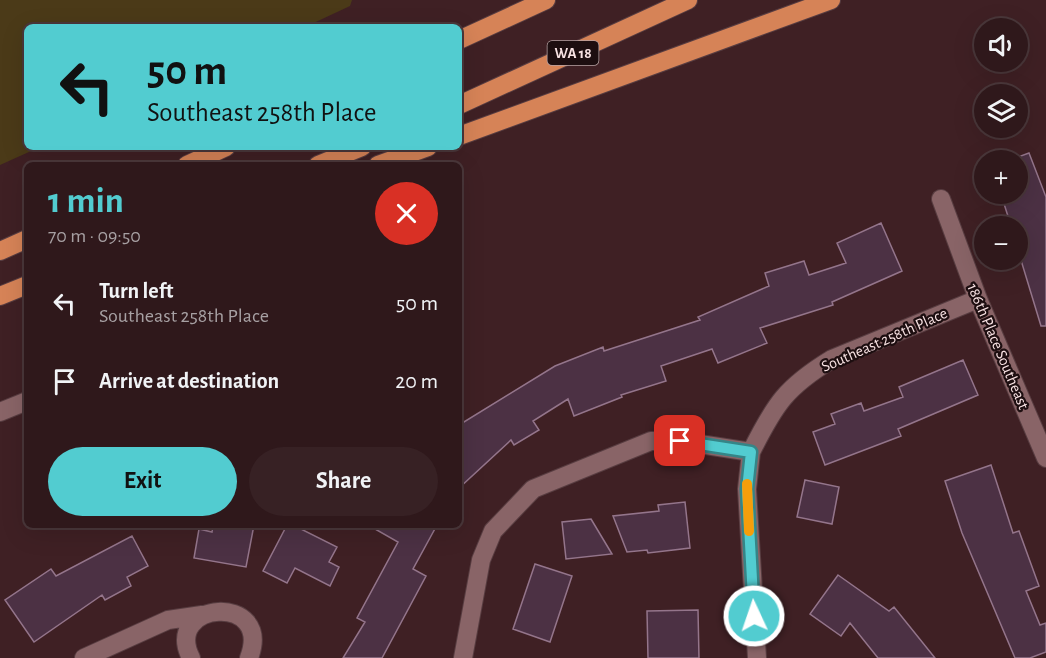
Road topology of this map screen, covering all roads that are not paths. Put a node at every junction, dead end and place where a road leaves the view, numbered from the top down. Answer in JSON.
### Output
{"nodes":[{"id":1,"x":528,"y":0,"type":"edge"},
{"id":2,"x":546,"y":0,"type":"edge"},
{"id":3,"x":688,"y":0,"type":"edge"},
{"id":4,"x":831,"y":0,"type":"edge"},
{"id":5,"x":462,"y":36,"type":"edge"},
{"id":6,"x":462,"y":37,"type":"edge"},
{"id":7,"x":462,"y":104,"type":"edge"},
{"id":8,"x":462,"y":135,"type":"edge"},
{"id":9,"x":220,"y":150,"type":"edge"},
{"id":10,"x":355,"y":150,"type":"edge"},
{"id":11,"x":420,"y":150,"type":"edge"},
{"id":12,"x":194,"y":162,"type":"edge"},
{"id":13,"x":325,"y":162,"type":"edge"},
{"id":14,"x":386,"y":162,"type":"edge"},
{"id":15,"x":941,"y":199,"type":"dead end"},
{"id":16,"x":24,"y":240,"type":"edge"},
{"id":17,"x":0,"y":251,"type":"edge"},
{"id":18,"x":24,"y":286,"type":"edge"},
{"id":19,"x":24,"y":292,"type":"edge"},
{"id":20,"x":0,"y":298,"type":"edge"},
{"id":21,"x":978,"y":299,"type":"junction"},
{"id":22,"x":24,"y":402,"type":"edge"},
{"id":23,"x":0,"y":412,"type":"edge"},
{"id":24,"x":751,"y":452,"type":"junction"},
{"id":25,"x":1046,"y":458,"type":"edge"},
{"id":26,"x":202,"y":615,"type":"junction"},
{"id":27,"x":84,"y":658,"type":"edge"},
{"id":28,"x":191,"y":658,"type":"edge"},
{"id":29,"x":249,"y":658,"type":"edge"},
{"id":30,"x":463,"y":658,"type":"edge"},
{"id":31,"x":756,"y":658,"type":"edge"}],
"edges":[{"from":1,"to":5,"type":"highway"},
{"from":2,"to":6,"type":"highway"},
{"from":3,"to":7,"type":"highway","number":"WA 18"},
{"from":4,"to":8,"type":"highway"},
{"from":9,"to":12,"type":"highway"},
{"from":10,"to":13,"type":"highway"},
{"from":11,"to":14,"type":"highway"},
{"from":15,"to":21,"type":"street","name":"186th Place Southeast"},
{"from":16,"to":17,"type":"highway"},
{"from":18,"to":20,"type":"highway"},
{"from":19,"to":20,"type":"highway"},
{"from":21,"to":24,"type":"street","name":"Southeast 258th Place"},
{"from":21,"to":25,"type":"street","name":"186th Place Southeast"},
{"from":22,"to":23,"type":"street"},
{"from":24,"to":30,"type":"street"},
{"from":24,"to":31,"type":"street"},
{"from":26,"to":27,"type":"street"},
{"from":26,"to":28,"type":"street"},
{"from":26,"to":29,"type":"street"}]}
